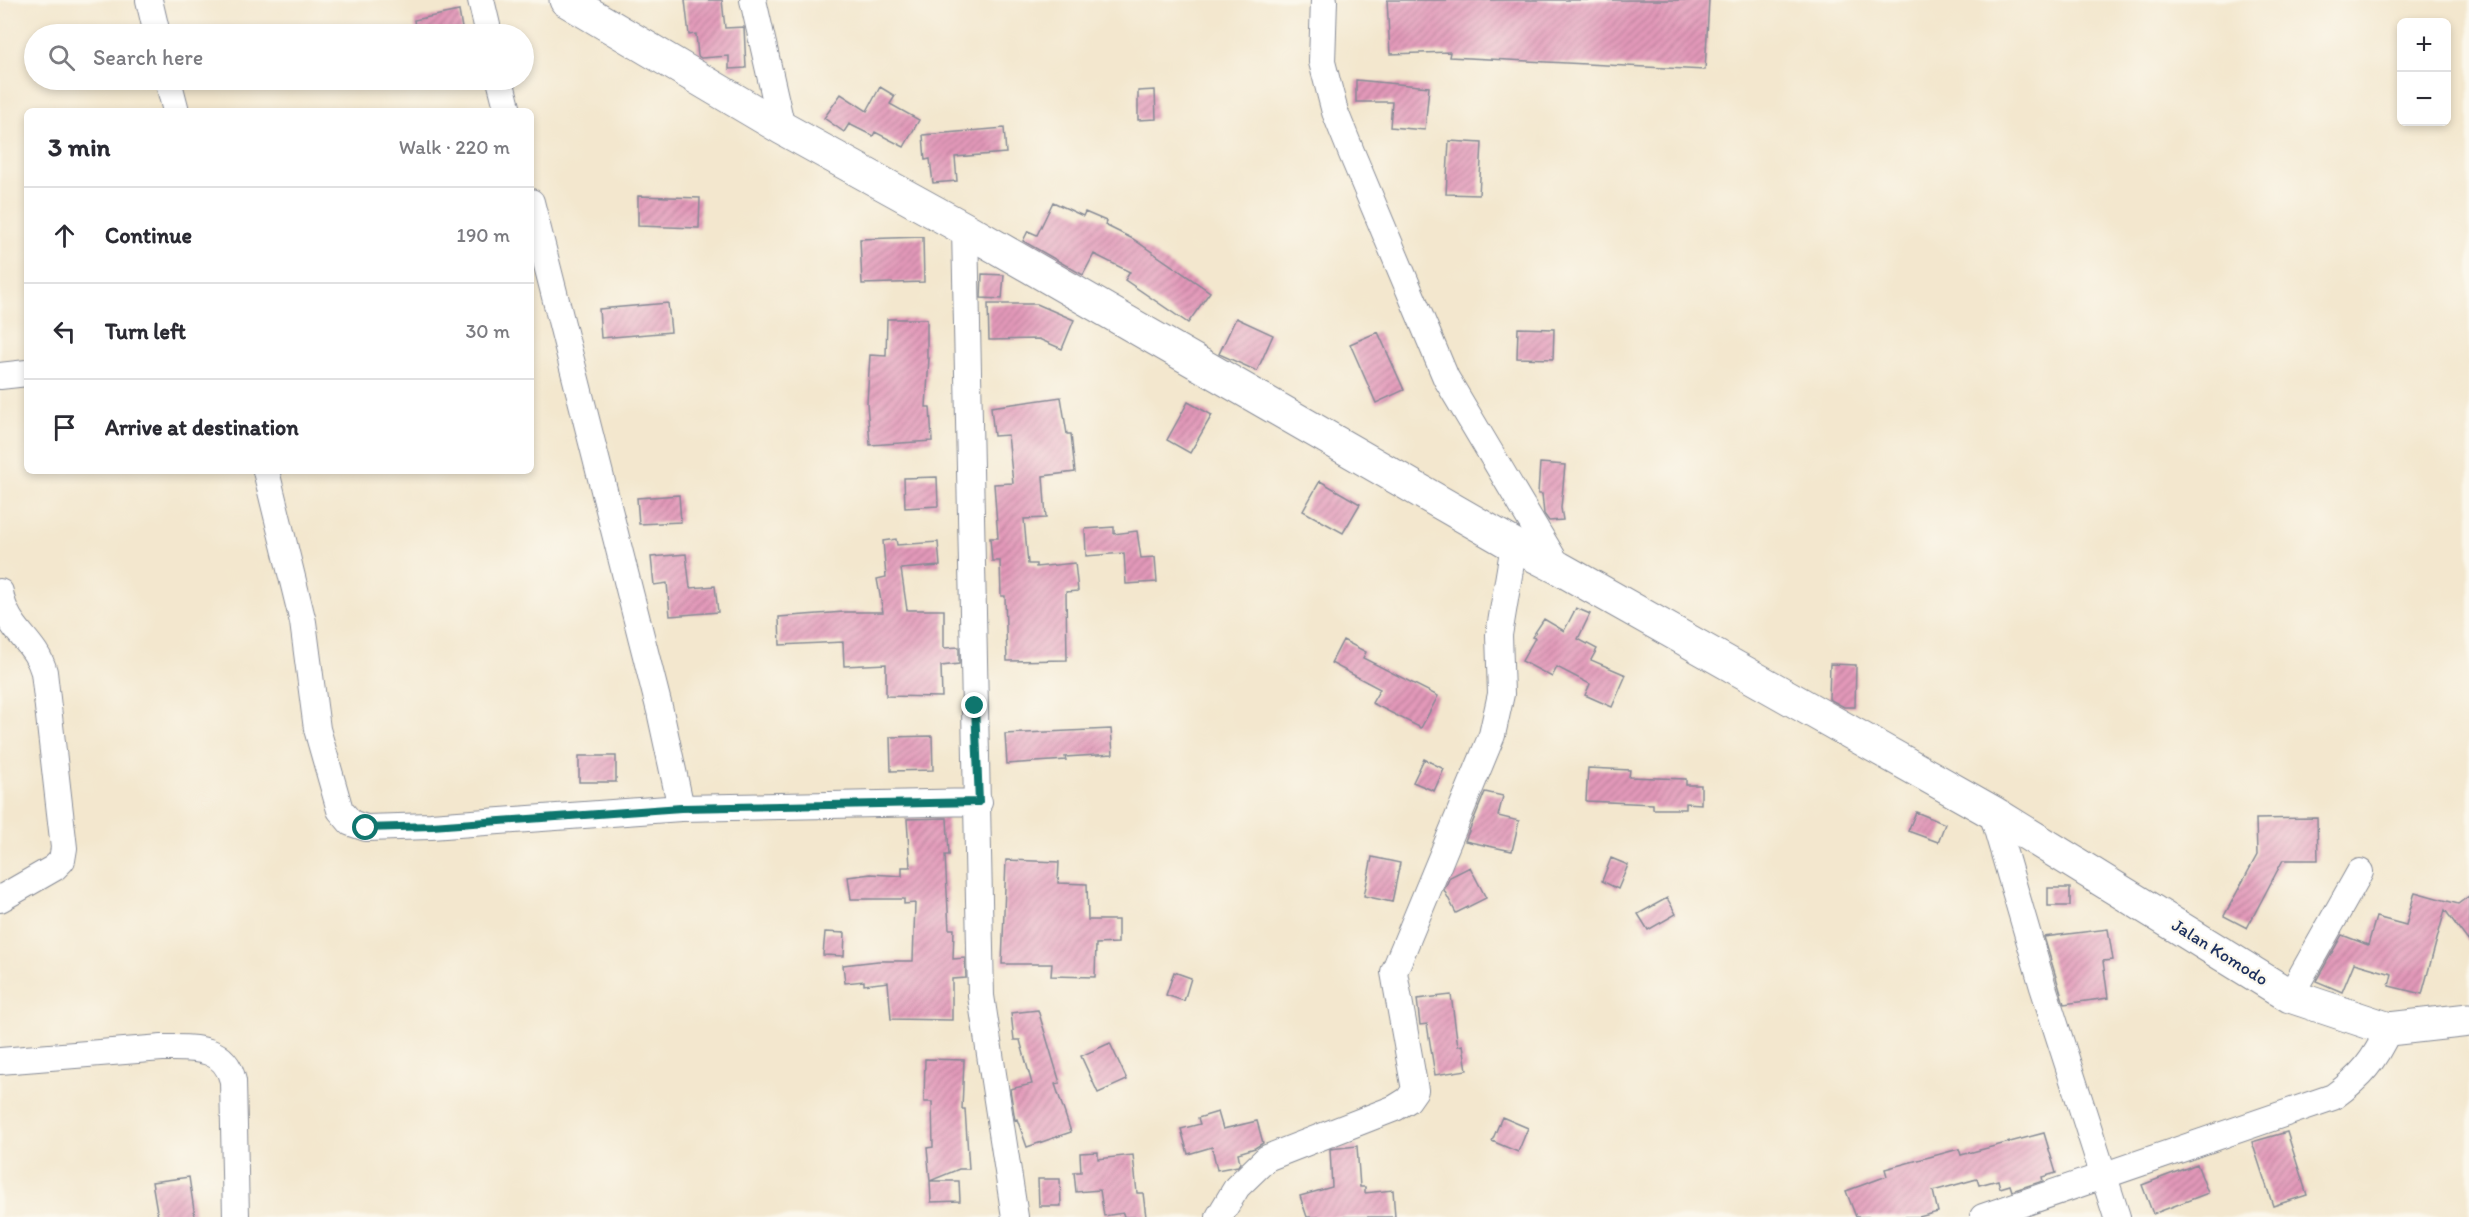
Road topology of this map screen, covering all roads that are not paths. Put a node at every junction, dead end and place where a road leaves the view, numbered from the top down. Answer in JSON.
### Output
{"nodes":[{"id":1,"x":149,"y":0,"type":"edge"},
{"id":2,"x":481,"y":0,"type":"edge"},
{"id":3,"x":566,"y":0,"type":"edge"},
{"id":4,"x":753,"y":0,"type":"edge"},
{"id":5,"x":1324,"y":0,"type":"edge"},
{"id":6,"x":155,"y":24,"type":"edge"},
{"id":7,"x":487,"y":24,"type":"edge"},
{"id":8,"x":171,"y":90,"type":"edge"},
{"id":9,"x":503,"y":90,"type":"edge"},
{"id":10,"x":175,"y":108,"type":"edge"},
{"id":11,"x":507,"y":108,"type":"edge"},
{"id":12,"x":782,"y":128,"type":"junction"},
{"id":13,"x":534,"y":214,"type":"edge"},
{"id":14,"x":965,"y":229,"type":"junction"},
{"id":15,"x":24,"y":373,"type":"edge"},
{"id":16,"x":0,"y":376,"type":"edge"},
{"id":17,"x":267,"y":474,"type":"edge"},
{"id":18,"x":1514,"y":546,"type":"junction"},
{"id":19,"x":1559,"y":568,"type":"junction"},
{"id":20,"x":0,"y":592,"type":"edge"},
{"id":21,"x":979,"y":802,"type":"junction"},
{"id":22,"x":681,"y":808,"type":"junction"},
{"id":23,"x":1992,"y":812,"type":"junction"},
{"id":24,"x":2360,"y":872,"type":"dead end"},
{"id":25,"x":0,"y":899,"type":"edge"},
{"id":26,"x":2290,"y":996,"type":"junction"},
{"id":27,"x":2469,"y":1020,"type":"edge"},
{"id":28,"x":2390,"y":1029,"type":"junction"},
{"id":29,"x":0,"y":1061,"type":"edge"},
{"id":30,"x":2103,"y":1176,"type":"junction"},
{"id":31,"x":236,"y":1217,"type":"edge"},
{"id":32,"x":1015,"y":1217,"type":"edge"},
{"id":33,"x":1219,"y":1217,"type":"edge"},
{"id":34,"x":1983,"y":1217,"type":"edge"},
{"id":35,"x":2117,"y":1217,"type":"edge"}],
"edges":[{"from":1,"to":6,"type":"street"},
{"from":2,"to":7,"type":"street"},
{"from":3,"to":12,"type":"highway","name":"Jalan Komodo"},
{"from":4,"to":12,"type":"street"},
{"from":5,"to":19,"type":"street"},
{"from":8,"to":10,"type":"street"},
{"from":9,"to":11,"type":"street"},
{"from":12,"to":14,"type":"highway","name":"Jalan Komodo"},
{"from":13,"to":22,"type":"street"},
{"from":14,"to":18,"type":"highway","name":"Jalan Komodo"},
{"from":14,"to":21,"type":"street"},
{"from":15,"to":16,"type":"street"},
{"from":17,"to":22,"type":"street"},
{"from":18,"to":19,"type":"highway","name":"Jalan Komodo"},
{"from":18,"to":33,"type":"street"},
{"from":19,"to":23,"type":"highway","name":"Jalan Komodo"},
{"from":20,"to":25,"type":"street"},
{"from":21,"to":22,"type":"street"},
{"from":21,"to":32,"type":"street"},
{"from":23,"to":26,"type":"highway","name":"Jalan Komodo"},
{"from":23,"to":30,"type":"street"},
{"from":24,"to":26,"type":"street"},
{"from":26,"to":28,"type":"highway","name":"Jalan Komodo"},
{"from":27,"to":28,"type":"highway","name":"Jalan Komodo"},
{"from":28,"to":30,"type":"street"},
{"from":29,"to":31,"type":"street"},
{"from":30,"to":34,"type":"street"},
{"from":30,"to":35,"type":"street"}]}
